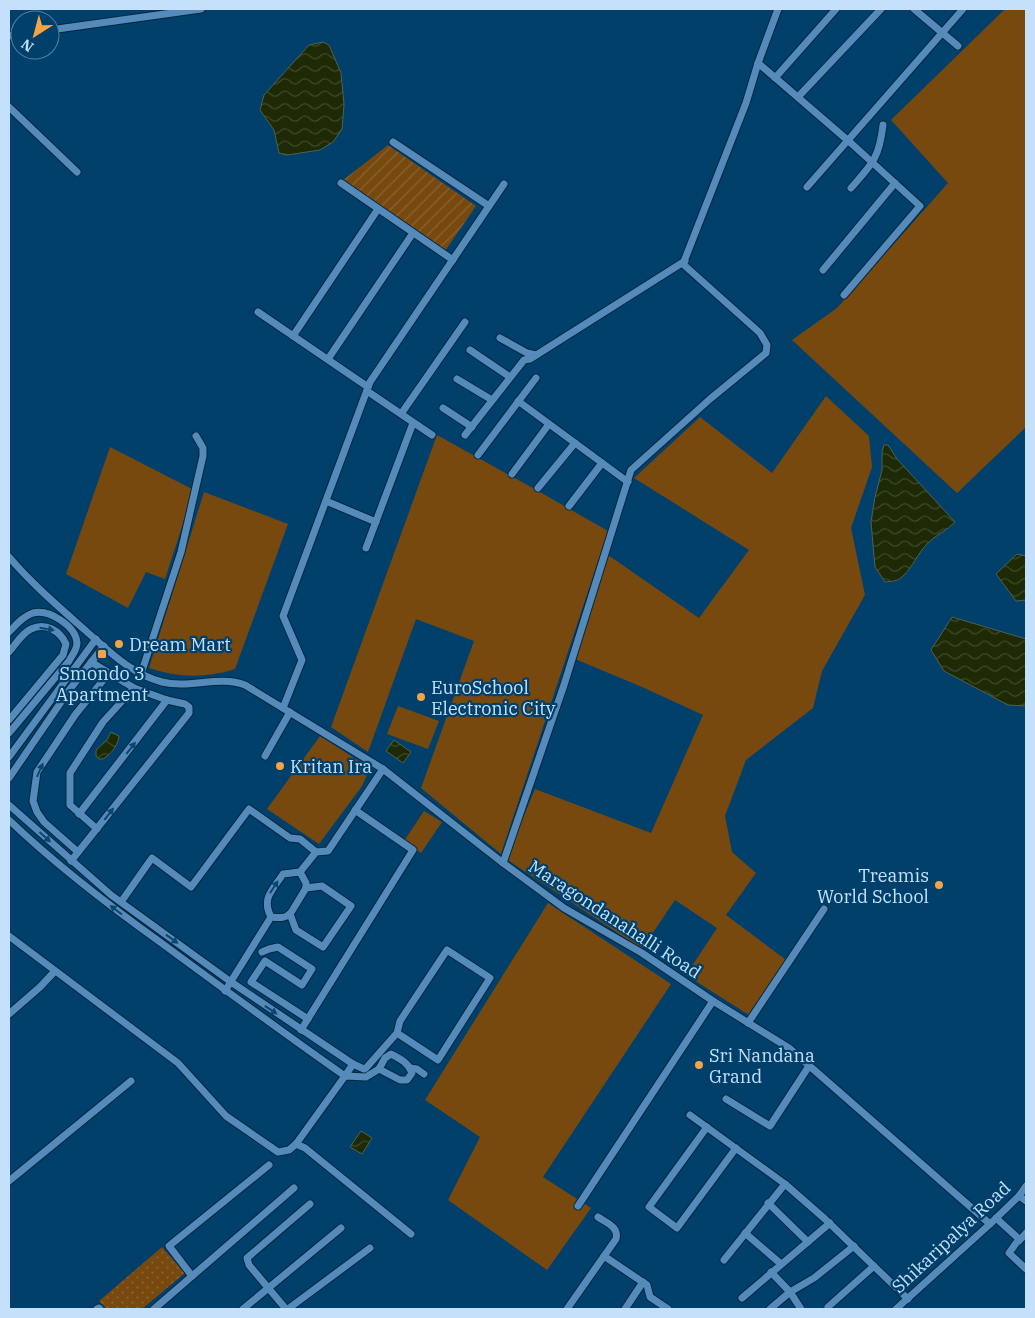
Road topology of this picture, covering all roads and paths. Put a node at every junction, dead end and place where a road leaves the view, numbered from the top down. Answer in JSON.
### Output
{"nodes":[{"id":1,"x":201,"y":9,"type":"edge"},
{"id":2,"x":778,"y":9,"type":"edge"},
{"id":3,"x":836,"y":9,"type":"edge"},
{"id":4,"x":881,"y":9,"type":"edge"},
{"id":5,"x":963,"y":9,"type":"edge"},
{"id":6,"x":918,"y":10,"type":"edge"},
{"id":7,"x":60,"y":29,"type":"edge"},
{"id":8,"x":942,"y":32,"type":"junction"},
{"id":9,"x":958,"y":46,"type":"dead end"},
{"id":10,"x":758,"y":63,"type":"junction"},
{"id":11,"x":775,"y":78,"type":"junction"},
{"id":12,"x":798,"y":97,"type":"junction"},
{"id":13,"x":9,"y":107,"type":"edge"},
{"id":14,"x":883,"y":125,"type":"dead end"},
{"id":15,"x":848,"y":140,"type":"junction"},
{"id":16,"x":393,"y":142,"type":"dead end"},
{"id":17,"x":873,"y":163,"type":"junction"},
{"id":18,"x":77,"y":172,"type":"dead end"},
{"id":19,"x":341,"y":183,"type":"dead end"},
{"id":20,"x":895,"y":183,"type":"junction"},
{"id":21,"x":504,"y":184,"type":"dead end"},
{"id":22,"x":807,"y":187,"type":"dead end"},
{"id":23,"x":851,"y":188,"type":"dead end"},
{"id":24,"x":489,"y":206,"type":"junction"},
{"id":25,"x":378,"y":209,"type":"junction"},
{"id":26,"x":414,"y":233,"type":"junction"},
{"id":27,"x":453,"y":260,"type":"junction"},
{"id":28,"x":684,"y":263,"type":"junction"},
{"id":29,"x":823,"y":270,"type":"dead end"},
{"id":30,"x":844,"y":295,"type":"dead end"},
{"id":31,"x":258,"y":312,"type":"dead end"},
{"id":32,"x":464,"y":322,"type":"dead end"},
{"id":33,"x":293,"y":336,"type":"junction"},
{"id":34,"x":500,"y":338,"type":"dead end"},
{"id":35,"x":470,"y":350,"type":"dead end"},
{"id":36,"x":536,"y":354,"type":"junction"},
{"id":37,"x":328,"y":359,"type":"junction"},
{"id":38,"x":510,"y":377,"type":"junction"},
{"id":39,"x":536,"y":378,"type":"dead end"},
{"id":40,"x":457,"y":379,"type":"dead end"},
{"id":41,"x":368,"y":389,"type":"junction"},
{"id":42,"x":492,"y":400,"type":"junction"},
{"id":43,"x":518,"y":402,"type":"junction"},
{"id":44,"x":443,"y":408,"type":"dead end"},
{"id":45,"x":401,"y":414,"type":"junction"},
{"id":46,"x":413,"y":423,"type":"junction"},
{"id":47,"x":549,"y":424,"type":"junction"},
{"id":48,"x":472,"y":427,"type":"junction"},
{"id":49,"x":432,"y":435,"type":"dead end"},
{"id":50,"x":466,"y":435,"type":"dead end"},
{"id":51,"x":196,"y":436,"type":"dead end"},
{"id":52,"x":575,"y":443,"type":"junction"},
{"id":53,"x":478,"y":455,"type":"dead end"},
{"id":54,"x":602,"y":463,"type":"junction"},
{"id":55,"x":512,"y":474,"type":"dead end"},
{"id":56,"x":628,"y":482,"type":"junction"},
{"id":57,"x":538,"y":488,"type":"dead end"},
{"id":58,"x":326,"y":501,"type":"junction"},
{"id":59,"x":570,"y":506,"type":"dead end"},
{"id":60,"x":376,"y":522,"type":"junction"},
{"id":61,"x":366,"y":548,"type":"dead end"},
{"id":62,"x":9,"y":556,"type":"edge"},
{"id":63,"x":9,"y":632,"type":"edge"},
{"id":64,"x":96,"y":639,"type":"junction"},
{"id":65,"x":104,"y":646,"type":"junction"},
{"id":66,"x":9,"y":652,"type":"edge"},
{"id":67,"x":93,"y":659,"type":"junction"},
{"id":68,"x":109,"y":673,"type":"junction"},
{"id":69,"x":140,"y":674,"type":"junction"},
{"id":70,"x":134,"y":688,"type":"junction"},
{"id":71,"x":167,"y":700,"type":"junction"},
{"id":72,"x":286,"y":710,"type":"junction"},
{"id":73,"x":9,"y":720,"type":"edge"},
{"id":74,"x":9,"y":733,"type":"edge"},
{"id":75,"x":9,"y":742,"type":"edge"},
{"id":76,"x":18,"y":745,"type":"junction"},
{"id":77,"x":265,"y":756,"type":"dead end"},
{"id":78,"x":9,"y":757,"type":"edge"},
{"id":79,"x":383,"y":769,"type":"junction"},
{"id":80,"x":9,"y":778,"type":"edge"},
{"id":81,"x":9,"y":805,"type":"edge"},
{"id":82,"x":356,"y":810,"type":"junction"},
{"id":83,"x":80,"y":814,"type":"junction"},
{"id":84,"x":9,"y":820,"type":"edge"},
{"id":85,"x":97,"y":829,"type":"junction"},
{"id":86,"x":316,"y":852,"type":"junction"},
{"id":87,"x":77,"y":853,"type":"junction"},
{"id":88,"x":71,"y":861,"type":"junction"},
{"id":89,"x":503,"y":863,"type":"junction"},
{"id":90,"x":300,"y":872,"type":"junction"},
{"id":91,"x":306,"y":888,"type":"junction"},
{"id":92,"x":121,"y":902,"type":"junction"},
{"id":93,"x":824,"y":909,"type":"dead end"},
{"id":94,"x":290,"y":914,"type":"junction"},
{"id":95,"x":271,"y":917,"type":"junction"},
{"id":96,"x":9,"y":936,"type":"edge"},
{"id":97,"x":253,"y":946,"type":"junction"},
{"id":98,"x":262,"y":952,"type":"junction"},
{"id":99,"x":265,"y":961,"type":"junction"},
{"id":100,"x":55,"y":971,"type":"junction"},
{"id":101,"x":231,"y":982,"type":"junction"},
{"id":102,"x":225,"y":991,"type":"junction"},
{"id":103,"x":713,"y":1001,"type":"junction"},
{"id":104,"x":9,"y":1014,"type":"edge"},
{"id":105,"x":308,"y":1019,"type":"junction"},
{"id":106,"x":748,"y":1023,"type":"junction"},
{"id":107,"x":301,"y":1030,"type":"junction"},
{"id":108,"x":397,"y":1033,"type":"junction"},
{"id":109,"x":353,"y":1064,"type":"junction"},
{"id":110,"x":809,"y":1066,"type":"junction"},
{"id":111,"x":410,"y":1068,"type":"junction"},
{"id":112,"x":379,"y":1069,"type":"junction"},
{"id":113,"x":424,"y":1074,"type":"dead end"},
{"id":114,"x":345,"y":1076,"type":"junction"},
{"id":115,"x":131,"y":1081,"type":"dead end"},
{"id":116,"x":726,"y":1099,"type":"dead end"},
{"id":117,"x":690,"y":1115,"type":"dead end"},
{"id":118,"x":707,"y":1127,"type":"junction"},
{"id":119,"x":296,"y":1144,"type":"junction"},
{"id":120,"x":736,"y":1148,"type":"junction"},
{"id":121,"x":270,"y":1165,"type":"dead end"},
{"id":122,"x":9,"y":1181,"type":"edge"},
{"id":123,"x":785,"y":1184,"type":"junction"},
{"id":124,"x":1026,"y":1186,"type":"edge"},
{"id":125,"x":294,"y":1188,"type":"dead end"},
{"id":126,"x":1019,"y":1196,"type":"junction"},
{"id":127,"x":1026,"y":1202,"type":"edge"},
{"id":128,"x":768,"y":1203,"type":"junction"},
{"id":129,"x":310,"y":1204,"type":"dead end"},
{"id":130,"x":578,"y":1206,"type":"dead end"},
{"id":131,"x":598,"y":1217,"type":"dead end"},
{"id":132,"x":996,"y":1218,"type":"junction"},
{"id":133,"x":830,"y":1223,"type":"junction"},
{"id":134,"x":990,"y":1224,"type":"junction"},
{"id":135,"x":341,"y":1228,"type":"dead end"},
{"id":136,"x":745,"y":1233,"type":"junction"},
{"id":137,"x":1026,"y":1233,"type":"edge"},
{"id":138,"x":411,"y":1234,"type":"dead end"},
{"id":139,"x":1019,"y":1241,"type":"junction"},
{"id":140,"x":808,"y":1242,"type":"junction"},
{"id":141,"x":854,"y":1246,"type":"junction"},
{"id":142,"x":370,"y":1248,"type":"dead end"},
{"id":143,"x":604,"y":1256,"type":"junction"},
{"id":144,"x":724,"y":1260,"type":"dead end"},
{"id":145,"x":780,"y":1264,"type":"junction"},
{"id":146,"x":874,"y":1266,"type":"junction"},
{"id":147,"x":1026,"y":1269,"type":"edge"},
{"id":148,"x":771,"y":1272,"type":"junction"},
{"id":149,"x":192,"y":1276,"type":"junction"},
{"id":150,"x":642,"y":1282,"type":"junction"},
{"id":151,"x":268,"y":1288,"type":"junction"},
{"id":152,"x":790,"y":1292,"type":"junction"},
{"id":153,"x":742,"y":1298,"type":"dead end"},
{"id":154,"x":908,"y":1299,"type":"junction"},
{"id":155,"x":828,"y":1307,"type":"dead end"},
{"id":156,"x":154,"y":1309,"type":"edge"},
{"id":157,"x":243,"y":1309,"type":"edge"},
{"id":158,"x":287,"y":1309,"type":"edge"},
{"id":159,"x":568,"y":1309,"type":"edge"},
{"id":160,"x":624,"y":1309,"type":"edge"},
{"id":161,"x":668,"y":1309,"type":"edge"},
{"id":162,"x":770,"y":1309,"type":"edge"},
{"id":163,"x":802,"y":1309,"type":"edge"},
{"id":164,"x":896,"y":1309,"type":"edge"}],
"edges":[{"from":1,"to":7,"type":"street"},
{"from":2,"to":10,"type":"street"},
{"from":3,"to":11,"type":"street"},
{"from":4,"to":12,"type":"street"},
{"from":5,"to":8,"type":"street"},
{"from":6,"to":8,"type":"street"},
{"from":8,"to":9,"type":"street"},
{"from":8,"to":15,"type":"street"},
{"from":10,"to":11,"type":"street"},
{"from":10,"to":28,"type":"street"},
{"from":11,"to":12,"type":"street"},
{"from":12,"to":15,"type":"street"},
{"from":13,"to":18,"type":"street"},
{"from":14,"to":17,"type":"street"},
{"from":15,"to":17,"type":"street"},
{"from":15,"to":22,"type":"street"},
{"from":16,"to":24,"type":"street"},
{"from":17,"to":20,"type":"street"},
{"from":17,"to":23,"type":"street"},
{"from":19,"to":25,"type":"street"},
{"from":20,"to":29,"type":"street"},
{"from":20,"to":30,"type":"street"},
{"from":21,"to":24,"type":"street"},
{"from":24,"to":27,"type":"street"},
{"from":25,"to":26,"type":"street"},
{"from":25,"to":33,"type":"street"},
{"from":26,"to":27,"type":"street"},
{"from":26,"to":37,"type":"street"},
{"from":27,"to":41,"type":"street"},
{"from":28,"to":36,"type":"street"},
{"from":28,"to":56,"type":"street"},
{"from":31,"to":33,"type":"street"},
{"from":32,"to":45,"type":"street"},
{"from":33,"to":37,"type":"street"},
{"from":34,"to":36,"type":"street"},
{"from":35,"to":38,"type":"street"},
{"from":36,"to":38,"type":"street"},
{"from":37,"to":41,"type":"street"},
{"from":38,"to":42,"type":"street"},
{"from":39,"to":43,"type":"street"},
{"from":40,"to":42,"type":"street"},
{"from":41,"to":45,"type":"street"},
{"from":41,"to":58,"type":"street"},
{"from":42,"to":48,"type":"street"},
{"from":43,"to":47,"type":"street"},
{"from":43,"to":53,"type":"street"},
{"from":44,"to":48,"type":"street"},
{"from":45,"to":46,"type":"street"},
{"from":46,"to":49,"type":"street"},
{"from":46,"to":60,"type":"street"},
{"from":47,"to":52,"type":"street"},
{"from":47,"to":55,"type":"street"},
{"from":48,"to":50,"type":"street"},
{"from":51,"to":69,"type":"street"},
{"from":52,"to":54,"type":"street"},
{"from":52,"to":57,"type":"street"},
{"from":54,"to":56,"type":"street"},
{"from":54,"to":59,"type":"street"},
{"from":56,"to":89,"type":"street"},
{"from":58,"to":60,"type":"street"},
{"from":58,"to":72,"type":"street"},
{"from":60,"to":61,"type":"street"},
{"from":62,"to":64,"type":"street","name":"Maragondanahalli Road"},
{"from":63,"to":74,"type":"street"},
{"from":64,"to":65,"type":"street","name":"Maragondanahalli Road"},
{"from":64,"to":76,"type":"street"},
{"from":65,"to":67,"type":"street"},
{"from":65,"to":69,"type":"street","name":"Maragondanahalli Road"},
{"from":66,"to":73,"type":"street","one_way":true},
{"from":67,"to":68,"type":"street"},
{"from":67,"to":80,"type":"street"},
{"from":68,"to":70,"type":"street"},
{"from":87,"to":68,"type":"street","one_way":true},
{"from":69,"to":72,"type":"street","name":"Maragondanahalli Road"},
{"from":70,"to":71,"type":"street"},
{"from":70,"to":83,"type":"street"},
{"from":83,"to":71,"type":"street","one_way":true},
{"from":85,"to":71,"type":"street","one_way":true},
{"from":72,"to":77,"type":"street"},
{"from":72,"to":79,"type":"street","name":"Maragondanahalli Road"},
{"from":74,"to":76,"type":"street"},
{"from":75,"to":76,"type":"street"},
{"from":76,"to":78,"type":"street"},
{"from":79,"to":82,"type":"street"},
{"from":79,"to":89,"type":"street","name":"Maragondanahalli Road"},
{"from":81,"to":88,"type":"street","one_way":true},
{"from":82,"to":86,"type":"street"},
{"from":82,"to":105,"type":"street"},
{"from":83,"to":85,"type":"street"},
{"from":102,"to":84,"type":"street","one_way":true},
{"from":85,"to":87,"type":"street"},
{"from":86,"to":90,"type":"street"},
{"from":86,"to":92,"type":"street"},
{"from":87,"to":88,"type":"street"},
{"from":88,"to":92,"type":"street"},
{"from":89,"to":103,"type":"street","name":"Maragondanahalli Road"},
{"from":90,"to":91,"type":"street"},
{"from":95,"to":90,"type":"street","one_way":true},
{"from":91,"to":94,"type":"street"},
{"from":91,"to":94,"type":"street"},
{"from":92,"to":101,"type":"street","one_way":true},
{"from":93,"to":106,"type":"street"},
{"from":94,"to":95,"type":"street"},
{"from":95,"to":97,"type":"street"},
{"from":96,"to":100,"type":"street"},
{"from":97,"to":98,"type":"street"},
{"from":97,"to":101,"type":"street"},
{"from":98,"to":99,"type":"street"},
{"from":98,"to":99,"type":"street"},
{"from":99,"to":105,"type":"street"},
{"from":100,"to":104,"type":"street"},
{"from":100,"to":119,"type":"street"},
{"from":101,"to":102,"type":"street"},
{"from":101,"to":107,"type":"street","one_way":true},
{"from":102,"to":114,"type":"street"},
{"from":103,"to":106,"type":"street","name":"Maragondanahalli Road"},
{"from":103,"to":130,"type":"street"},
{"from":105,"to":107,"type":"street"},
{"from":106,"to":110,"type":"street","name":"Maragondanahalli Road"},
{"from":107,"to":109,"type":"street"},
{"from":108,"to":108,"type":"street"},
{"from":108,"to":109,"type":"street"},
{"from":109,"to":114,"type":"street"},
{"from":110,"to":116,"type":"street"},
{"from":110,"to":134,"type":"street","name":"Maragondanahalli Road"},
{"from":111,"to":112,"type":"street"},
{"from":111,"to":112,"type":"street"},
{"from":111,"to":113,"type":"street"},
{"from":112,"to":114,"type":"street"},
{"from":114,"to":119,"type":"street"},
{"from":115,"to":122,"type":"street"},
{"from":117,"to":118,"type":"street"},
{"from":118,"to":120,"type":"street"},
{"from":118,"to":120,"type":"street"},
{"from":119,"to":138,"type":"street"},
{"from":120,"to":123,"type":"street"},
{"from":121,"to":149,"type":"street"},
{"from":123,"to":128,"type":"street"},
{"from":123,"to":133,"type":"street"},
{"from":124,"to":126,"type":"street","name":"Shikaripalya Road"},
{"from":125,"to":149,"type":"street"},
{"from":126,"to":127,"type":"street"},
{"from":126,"to":132,"type":"street","name":"Shikaripalya Road"},
{"from":128,"to":136,"type":"street"},
{"from":128,"to":140,"type":"street"},
{"from":129,"to":151,"type":"street"},
{"from":131,"to":143,"type":"street"},
{"from":132,"to":134,"type":"street","name":"Shikaripalya Road"},
{"from":132,"to":139,"type":"street"},
{"from":133,"to":140,"type":"street"},
{"from":133,"to":141,"type":"street"},
{"from":134,"to":154,"type":"street","name":"Shikaripalya Road"},
{"from":135,"to":151,"type":"street"},
{"from":136,"to":144,"type":"street"},
{"from":136,"to":145,"type":"street"},
{"from":137,"to":139,"type":"street"},
{"from":139,"to":147,"type":"street"},
{"from":140,"to":145,"type":"street"},
{"from":141,"to":146,"type":"street"},
{"from":141,"to":152,"type":"street"},
{"from":142,"to":158,"type":"street"},
{"from":143,"to":150,"type":"street"},
{"from":143,"to":159,"type":"street"},
{"from":145,"to":148,"type":"street"},
{"from":146,"to":154,"type":"street"},
{"from":146,"to":155,"type":"street"},
{"from":148,"to":152,"type":"street"},
{"from":148,"to":153,"type":"street"},
{"from":149,"to":156,"type":"street"},
{"from":150,"to":160,"type":"street"},
{"from":150,"to":161,"type":"street"},
{"from":151,"to":157,"type":"street"},
{"from":151,"to":158,"type":"street"},
{"from":152,"to":162,"type":"street"},
{"from":152,"to":163,"type":"street"},
{"from":154,"to":164,"type":"street","name":"Shikaripalya Road"}]}
